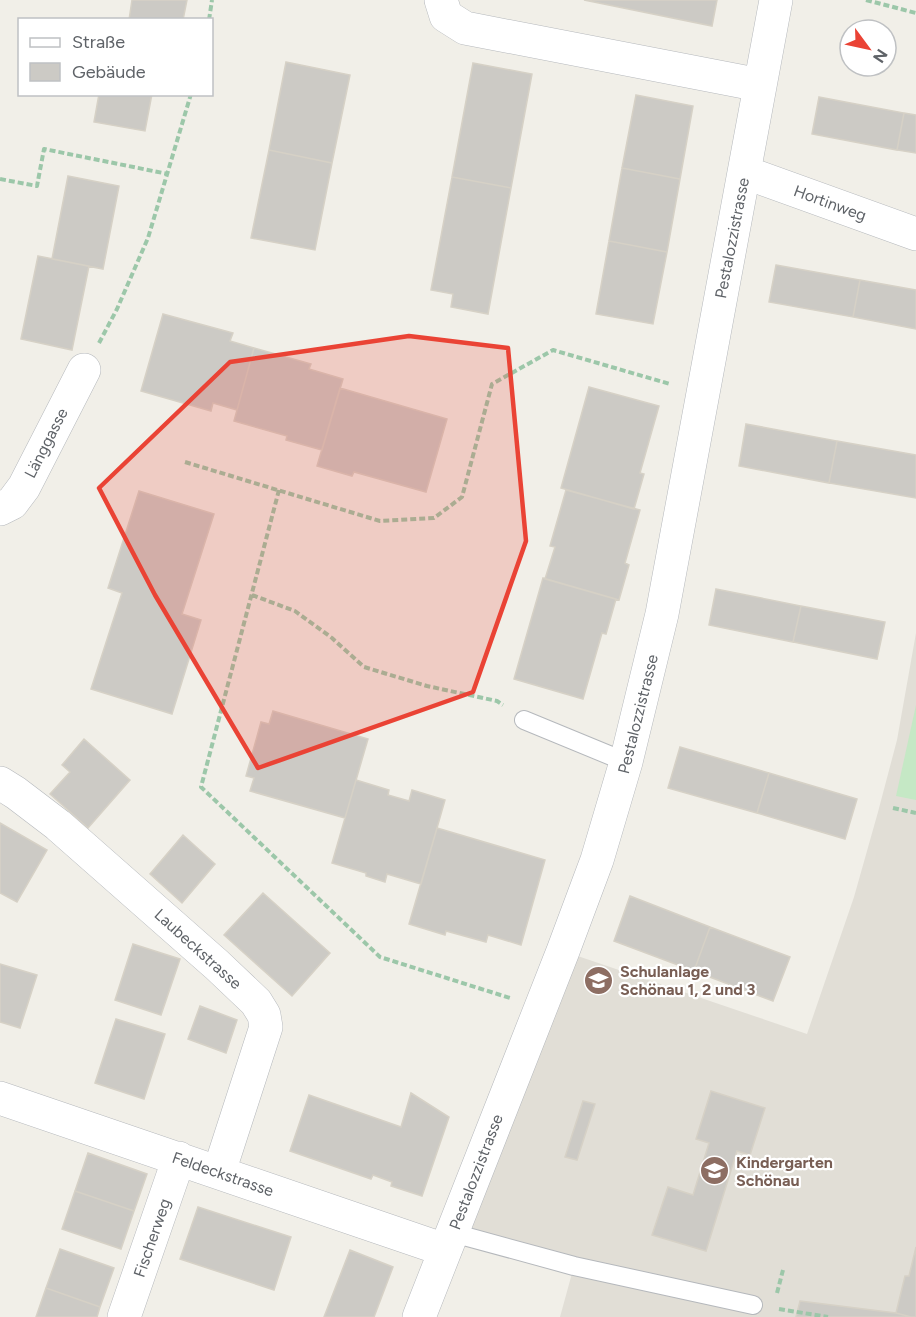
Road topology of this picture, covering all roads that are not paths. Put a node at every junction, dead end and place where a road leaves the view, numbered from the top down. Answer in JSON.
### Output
{"nodes":[{"id":1,"x":441,"y":0,"type":"edge"},
{"id":2,"x":776,"y":0,"type":"edge"},
{"id":3,"x":760,"y":85,"type":"junction"},
{"id":4,"x":744,"y":172,"type":"junction"},
{"id":5,"x":916,"y":234,"type":"edge"},
{"id":6,"x":84,"y":369,"type":"road end"},
{"id":7,"x":0,"y":509,"type":"edge"},
{"id":8,"x":524,"y":720,"type":"road end"},
{"id":9,"x":626,"y":762,"type":"junction"},
{"id":10,"x":0,"y":783,"type":"edge"},
{"id":11,"x":0,"y":1098,"type":"edge"},
{"id":12,"x":179,"y":1158,"type":"junction"},
{"id":13,"x":219,"y":1172,"type":"junction"},
{"id":14,"x":449,"y":1241,"type":"junction"},
{"id":15,"x":753,"y":1305,"type":"road end"},
{"id":16,"x":124,"y":1317,"type":"edge"},
{"id":17,"x":419,"y":1317,"type":"edge"}],
"edges":[{"from":1,"to":3,"type":"street"},
{"from":2,"to":3,"type":"street","name":"Pestalozzistrasse"},
{"from":3,"to":4,"type":"street","name":"Pestalozzistrasse"},
{"from":4,"to":5,"type":"street","name":"Hortinweg"},
{"from":4,"to":9,"type":"street","name":"Pestalozzistrasse"},
{"from":6,"to":7,"type":"street","name":"Länggasse"},
{"from":8,"to":9,"type":"lane"},
{"from":9,"to":14,"type":"street","name":"Pestalozzistrasse"},
{"from":10,"to":13,"type":"street","name":"Laubeckstrasse"},
{"from":11,"to":12,"type":"street","name":"Feldeckstrasse"},
{"from":12,"to":13,"type":"street","name":"Feldeckstrasse"},
{"from":12,"to":16,"type":"street","name":"Fischerweg"},
{"from":13,"to":14,"type":"street","name":"Feldeckstrasse"},
{"from":14,"to":15,"type":"lane"},
{"from":14,"to":17,"type":"street","name":"Pestalozzistrasse"}]}
